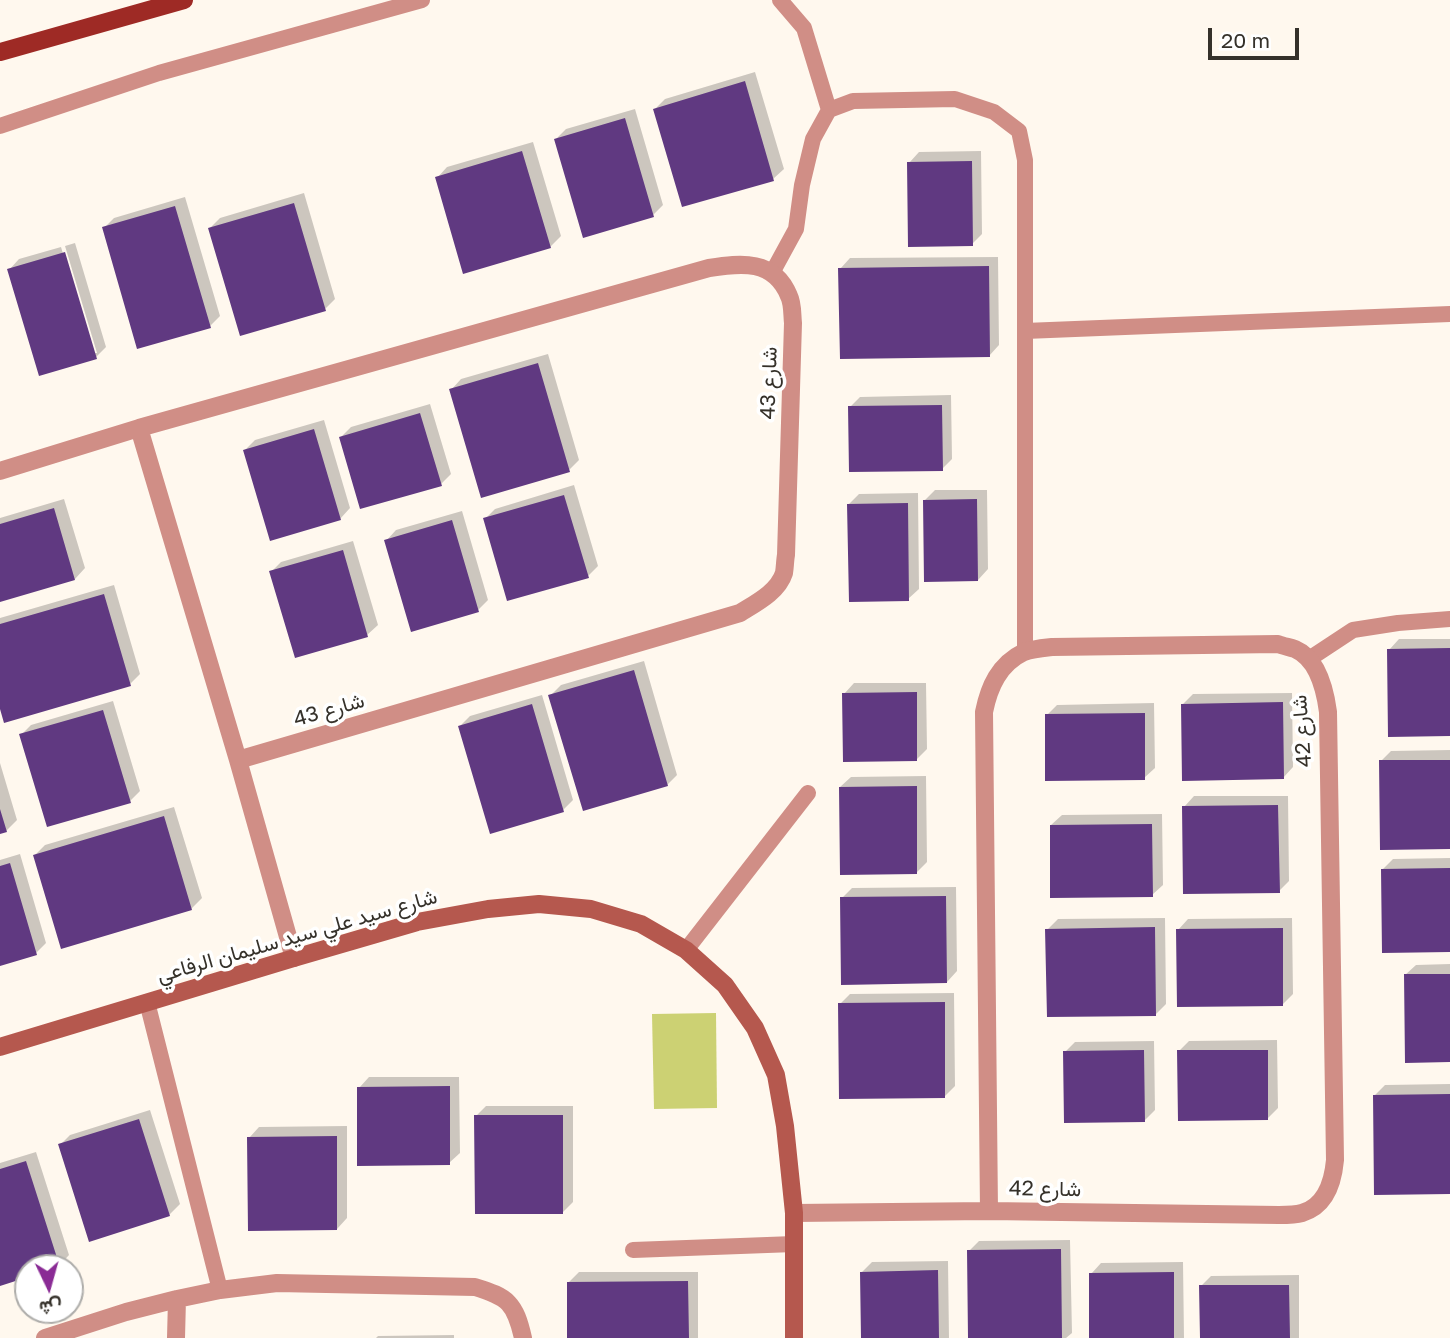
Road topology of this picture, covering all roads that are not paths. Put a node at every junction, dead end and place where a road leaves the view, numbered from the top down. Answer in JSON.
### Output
{"nodes":[{"id":1,"x":184,"y":0,"type":"edge"},
{"id":2,"x":422,"y":0,"type":"edge"},
{"id":3,"x":780,"y":0,"type":"edge"},
{"id":4,"x":0,"y":52,"type":"edge"},
{"id":5,"x":829,"y":110,"type":"junction"},
{"id":6,"x":0,"y":126,"type":"edge"},
{"id":7,"x":772,"y":273,"type":"junction"},
{"id":8,"x":1450,"y":314,"type":"edge"},
{"id":9,"x":1024,"y":331,"type":"junction"},
{"id":10,"x":139,"y":428,"type":"junction"},
{"id":11,"x":0,"y":471,"type":"edge"},
{"id":12,"x":1450,"y":619,"type":"edge"},
{"id":13,"x":1025,"y":651,"type":"junction"},
{"id":14,"x":1309,"y":659,"type":"junction"},
{"id":15,"x":238,"y":761,"type":"junction"},
{"id":16,"x":808,"y":793,"type":"dead end"},
{"id":17,"x":686,"y":950,"type":"junction"},
{"id":18,"x":294,"y":958,"type":"junction"},
{"id":19,"x":147,"y":1002,"type":"junction"},
{"id":20,"x":0,"y":1047,"type":"edge"},
{"id":21,"x":989,"y":1211,"type":"junction"},
{"id":22,"x":794,"y":1213,"type":"junction"},
{"id":23,"x":794,"y":1244,"type":"junction"},
{"id":24,"x":633,"y":1250,"type":"dead end"},
{"id":25,"x":220,"y":1290,"type":"junction"},
{"id":26,"x":177,"y":1299,"type":"junction"},
{"id":27,"x":45,"y":1338,"type":"edge"},
{"id":28,"x":177,"y":1338,"type":"edge"},
{"id":29,"x":523,"y":1338,"type":"edge"},
{"id":30,"x":794,"y":1338,"type":"edge"}],
"edges":[{"from":1,"to":4,"type":"main road"},
{"from":2,"to":6,"type":"lane"},
{"from":3,"to":5,"type":"lane"},
{"from":5,"to":7,"type":"lane"},
{"from":5,"to":9,"type":"lane"},
{"from":7,"to":10,"type":"street"},
{"from":7,"to":15,"type":"street","name":"شارع 43"},
{"from":8,"to":9,"type":"lane"},
{"from":9,"to":13,"type":"lane"},
{"from":10,"to":11,"type":"street"},
{"from":10,"to":15,"type":"street"},
{"from":12,"to":14,"type":"lane"},
{"from":13,"to":14,"type":"street"},
{"from":13,"to":21,"type":"street","name":"شارع 42"},
{"from":14,"to":21,"type":"street","name":"شارع 42"},
{"from":15,"to":18,"type":"street"},
{"from":16,"to":17,"type":"lane"},
{"from":17,"to":18,"type":"street","name":"شارع سيد علي سيد سليمان الرفاعي"},
{"from":17,"to":22,"type":"street","name":"شارع سيد علي سيد سليمان الرفاعي"},
{"from":18,"to":19,"type":"street","name":"شارع سيد علي سيد سليمان الرفاعي"},
{"from":19,"to":20,"type":"street","name":"شارع سيد علي سيد سليمان الرفاعي"},
{"from":19,"to":25,"type":"lane"},
{"from":21,"to":22,"type":"street","name":"شارع 42"},
{"from":22,"to":23,"type":"street","name":"شارع سيد علي سيد سليمان الرفاعي"},
{"from":23,"to":24,"type":"lane"},
{"from":23,"to":30,"type":"street","name":"شارع سيد علي سيد سليمان الرفاعي"},
{"from":25,"to":26,"type":"street"},
{"from":25,"to":29,"type":"street"},
{"from":26,"to":27,"type":"street"},
{"from":26,"to":28,"type":"street"}]}
